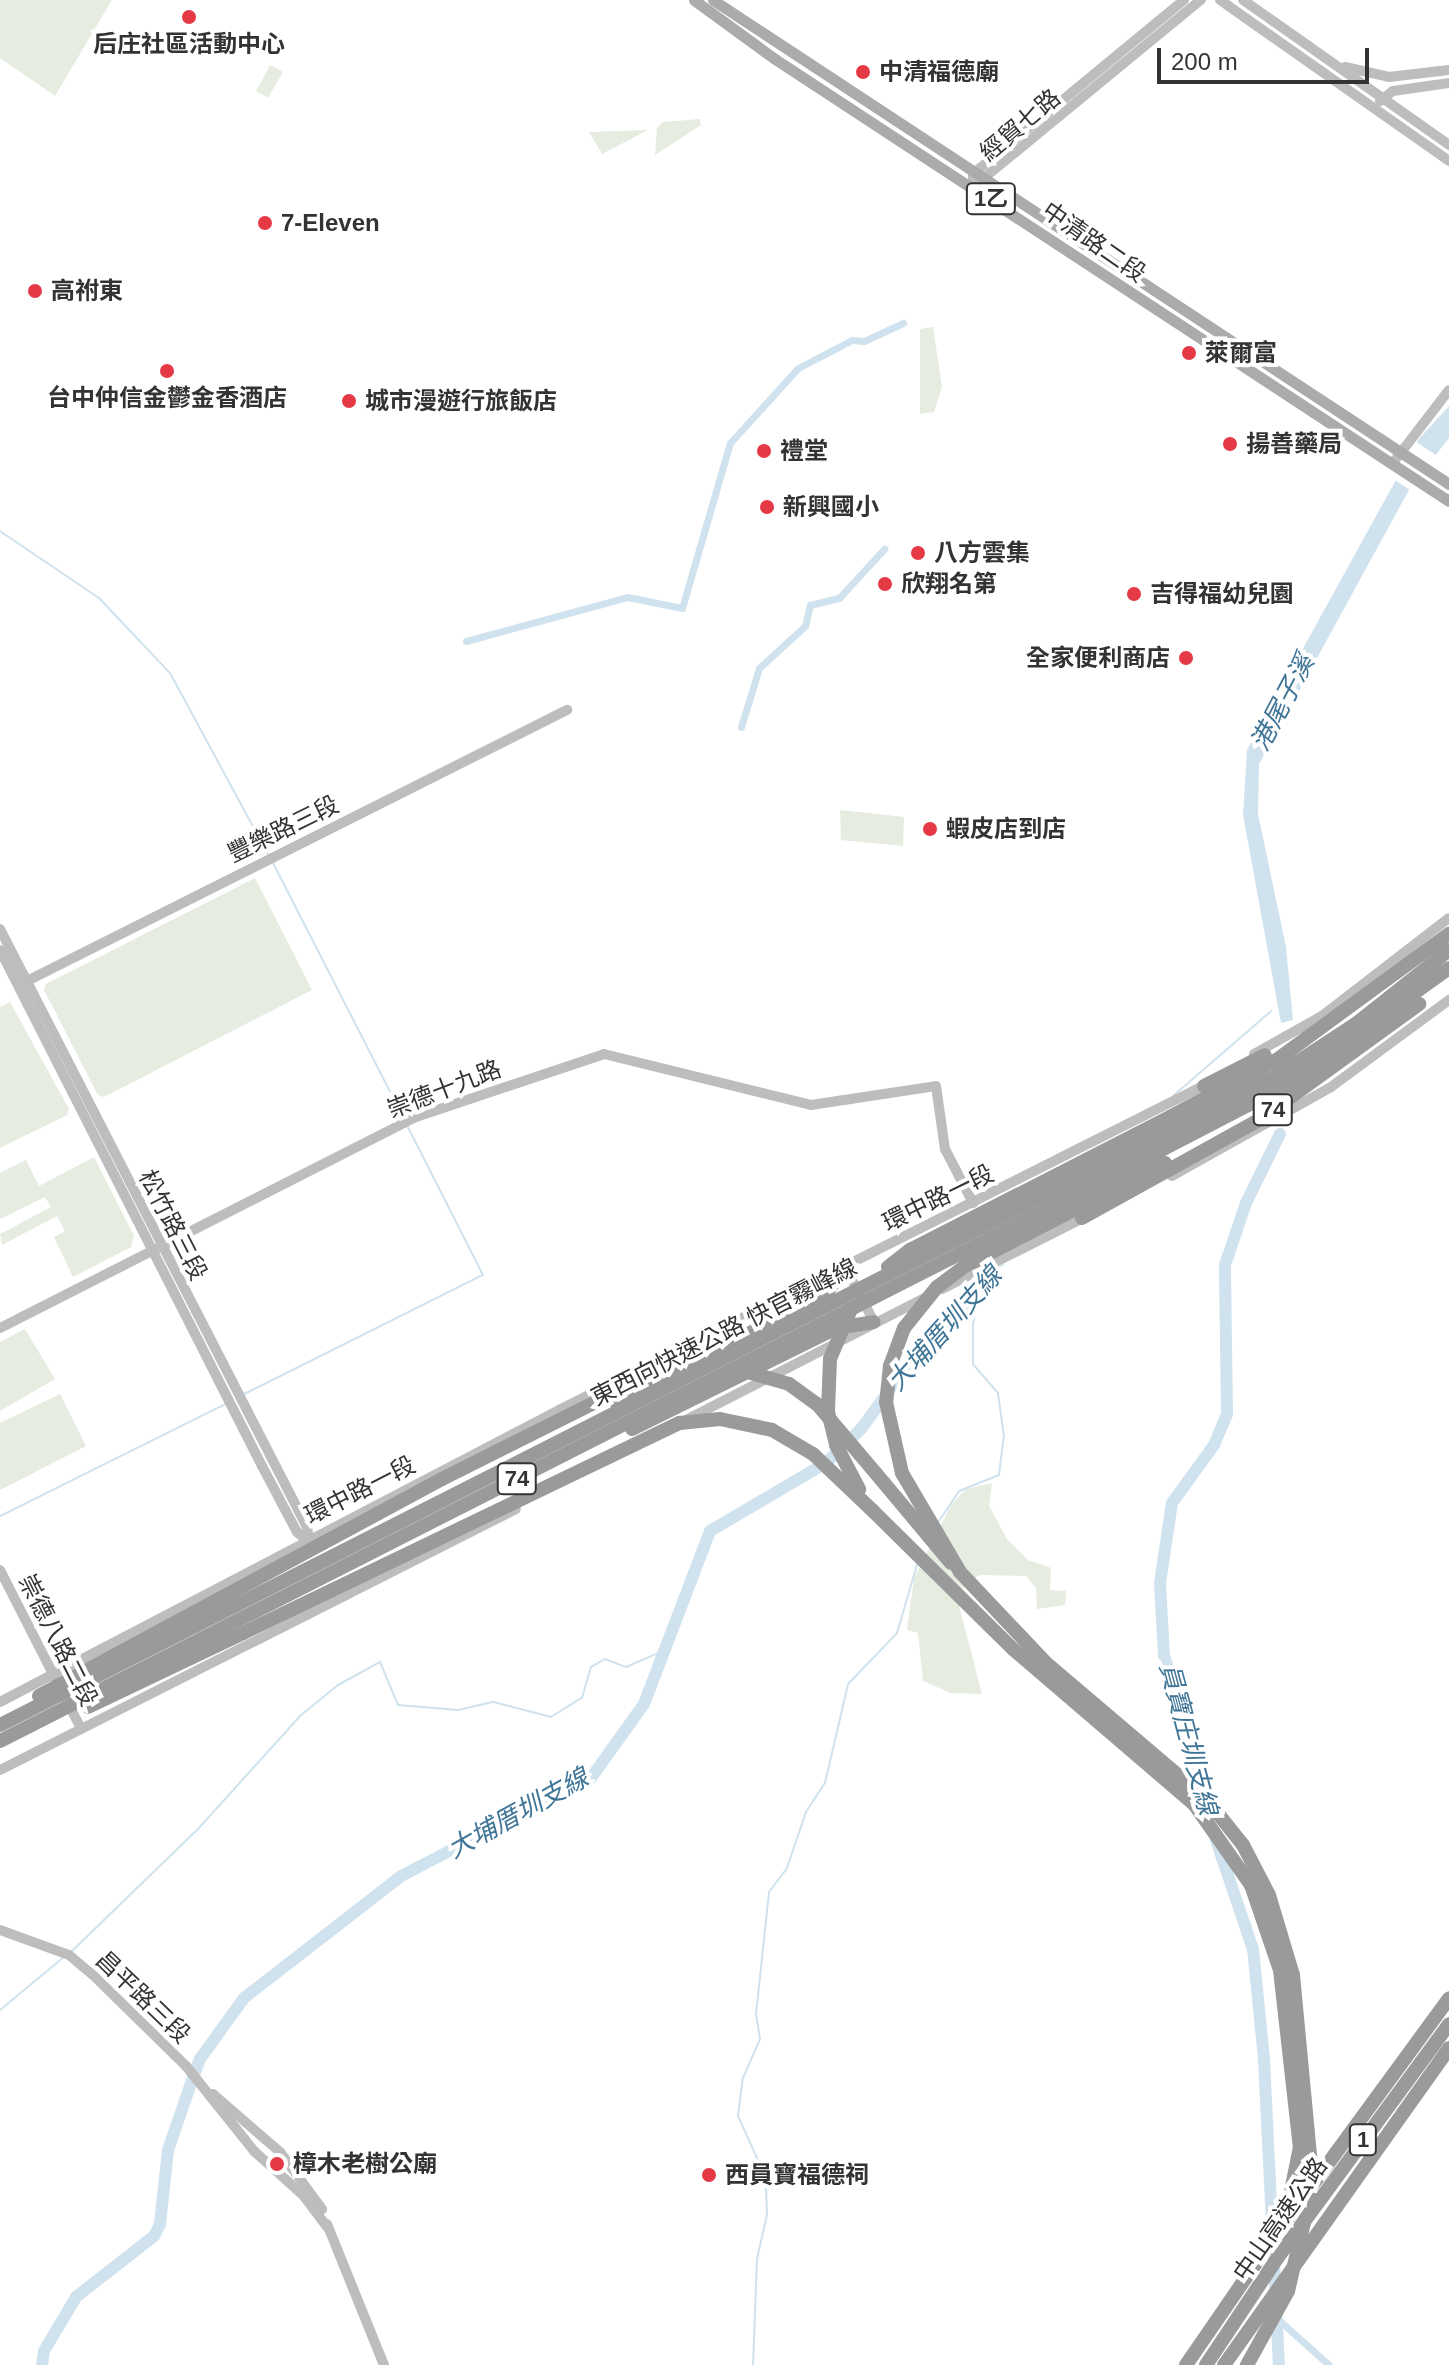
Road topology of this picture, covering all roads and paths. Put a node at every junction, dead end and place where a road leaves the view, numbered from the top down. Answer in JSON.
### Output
{"nodes":[{"id":1,"x":694,"y":0,"type":"edge"},
{"id":2,"x":713,"y":0,"type":"edge"},
{"id":3,"x":1184,"y":0,"type":"edge"},
{"id":4,"x":1201,"y":0,"type":"edge"},
{"id":5,"x":1220,"y":0,"type":"edge"},
{"id":6,"x":1243,"y":0,"type":"edge"},
{"id":7,"x":1331,"y":62,"type":"junction"},
{"id":8,"x":1449,"y":70,"type":"edge"},
{"id":9,"x":1397,"y":77,"type":"junction"},
{"id":10,"x":1449,"y":83,"type":"edge"},
{"id":11,"x":1380,"y":96,"type":"junction"},
{"id":12,"x":1372,"y":106,"type":"junction"},
{"id":13,"x":1449,"y":145,"type":"edge"},
{"id":14,"x":1449,"y":161,"type":"edge"},
{"id":15,"x":973,"y":174,"type":"junction"},
{"id":16,"x":978,"y":184,"type":"junction"},
{"id":17,"x":1449,"y":390,"type":"edge"},
{"id":18,"x":1400,"y":451,"type":"junction"},
{"id":19,"x":1392,"y":464,"type":"junction"},
{"id":20,"x":1449,"y":484,"type":"edge"},
{"id":21,"x":1449,"y":501,"type":"edge"},
{"id":22,"x":567,"y":710,"type":"dead end"},
{"id":23,"x":1449,"y":918,"type":"edge"},
{"id":24,"x":0,"y":929,"type":"edge"},
{"id":25,"x":1449,"y":934,"type":"edge"},
{"id":26,"x":0,"y":950,"type":"edge"},
{"id":27,"x":1449,"y":950,"type":"edge"},
{"id":28,"x":1449,"y":968,"type":"edge"},
{"id":29,"x":1449,"y":979,"type":"edge"},
{"id":30,"x":22,"y":984,"type":"junction"},
{"id":31,"x":1449,"y":1000,"type":"edge"},
{"id":32,"x":1353,"y":1007,"type":"junction"},
{"id":33,"x":1204,"y":1086,"type":"junction"},
{"id":34,"x":1304,"y":1087,"type":"junction"},
{"id":35,"x":1170,"y":1110,"type":"junction"},
{"id":36,"x":973,"y":1203,"type":"junction"},
{"id":37,"x":1030,"y":1210,"type":"junction"},
{"id":38,"x":1082,"y":1218,"type":"junction"},
{"id":39,"x":157,"y":1249,"type":"junction"},
{"id":40,"x":845,"y":1266,"type":"junction"},
{"id":41,"x":874,"y":1322,"type":"junction"},
{"id":42,"x":0,"y":1328,"type":"edge"},
{"id":43,"x":873,"y":1511,"type":"junction"},
{"id":44,"x":307,"y":1540,"type":"junction"},
{"id":45,"x":0,"y":1570,"type":"edge"},
{"id":46,"x":960,"y":1572,"type":"junction"},
{"id":47,"x":218,"y":1597,"type":"junction"},
{"id":48,"x":338,"y":1600,"type":"junction"},
{"id":49,"x":243,"y":1633,"type":"junction"},
{"id":50,"x":54,"y":1675,"type":"junction"},
{"id":51,"x":0,"y":1702,"type":"edge"},
{"id":52,"x":0,"y":1724,"type":"edge"},
{"id":53,"x":81,"y":1728,"type":"junction"},
{"id":54,"x":0,"y":1742,"type":"edge"},
{"id":55,"x":0,"y":1770,"type":"edge"},
{"id":56,"x":0,"y":1930,"type":"edge"},
{"id":57,"x":1449,"y":1998,"type":"edge"},
{"id":58,"x":1449,"y":2024,"type":"edge"},
{"id":59,"x":1449,"y":2048,"type":"edge"},
{"id":60,"x":204,"y":2089,"type":"junction"},
{"id":61,"x":328,"y":2228,"type":"junction"},
{"id":62,"x":1266,"y":2244,"type":"junction"},
{"id":63,"x":1256,"y":2276,"type":"junction"},
{"id":64,"x":384,"y":2365,"type":"edge"},
{"id":65,"x":1186,"y":2365,"type":"edge"},
{"id":66,"x":1206,"y":2365,"type":"edge"},
{"id":67,"x":1224,"y":2365,"type":"edge"},
{"id":68,"x":1247,"y":2365,"type":"edge"}],
"edges":[{"from":1,"to":16,"type":"main road","name":"中清路二段","number":"1乙"},
{"from":2,"to":15,"type":"main road","name":"中清路二段","number":"1乙"},
{"from":3,"to":15,"type":"street","name":"經貿七路"},
{"from":4,"to":16,"type":"street","name":"經貿七路"},
{"from":5,"to":12,"type":"street"},
{"from":6,"to":7,"type":"street"},
{"from":7,"to":9,"type":"street"},
{"from":7,"to":11,"type":"street"},
{"from":8,"to":9,"type":"street"},
{"from":9,"to":11,"type":"street"},
{"from":10,"to":11,"type":"street"},
{"from":11,"to":12,"type":"street"},
{"from":11,"to":13,"type":"street"},
{"from":12,"to":14,"type":"street"},
{"from":15,"to":16,"type":"main road","name":"中清路二段","number":"1乙"},
{"from":16,"to":18,"type":"main road","name":"中清路二段","number":"1乙"},
{"from":16,"to":19,"type":"main road","name":"中清路二段","number":"1乙"},
{"from":17,"to":18,"type":"street"},
{"from":18,"to":19,"type":"street"},
{"from":18,"to":20,"type":"main road","number":"1乙"},
{"from":19,"to":21,"type":"main road","number":"1乙"},
{"from":22,"to":30,"type":"street","name":"豐樂路三段"},
{"from":23,"to":33,"type":"street","name":"環中路一段"},
{"from":24,"to":30,"type":"street","name":"松竹路三段"},
{"from":25,"to":32,"type":"highway"},
{"from":26,"to":30,"type":"street","name":"松竹路三段"},
{"from":27,"to":37,"type":"highway","name":"東西向快速公路 快官霧峰線","number":"74"},
{"from":28,"to":37,"type":"highway","name":"東西向快速公路 快官霧峰線","number":"74"},
{"from":29,"to":34,"type":"highway","number":"74"},
{"from":30,"to":39,"type":"street","name":"松竹路三段"},
{"from":31,"to":38,"type":"street"},
{"from":32,"to":33,"type":"highway","number":"74"},
{"from":32,"to":35,"type":"highway"},
{"from":33,"to":35,"type":"street","name":"環中路一段"},
{"from":34,"to":38,"type":"highway","number":"74"},
{"from":34,"to":46,"type":"highway","bridge":true},
{"from":35,"to":36,"type":"street","name":"環中路一段"},
{"from":35,"to":43,"type":"highway","bridge":true},
{"from":36,"to":39,"type":"street","name":"崇德十九路"},
{"from":36,"to":40,"type":"street","name":"環中路一段"},
{"from":37,"to":52,"type":"highway","name":"東西向快速公路 快官霧峰線","number":"74","bridge":true},
{"from":37,"to":54,"type":"highway","name":"東西向快速公路 快官霧峰線","number":"74","bridge":true},
{"from":38,"to":41,"type":"street"},
{"from":39,"to":42,"type":"street","name":"崇德十九路"},
{"from":39,"to":44,"type":"street","name":"松竹路三段"},
{"from":40,"to":41,"type":"street"},
{"from":40,"to":44,"type":"street","name":"環中路一段"},
{"from":40,"to":47,"type":"highway","number":"74","bridge":true},
{"from":41,"to":48,"type":"street"},
{"from":41,"to":49,"type":"highway","number":"74","bridge":true},
{"from":43,"to":49,"type":"highway","bridge":true},
{"from":43,"to":62,"type":"highway"},
{"from":44,"to":48,"type":"street","name":"松竹路三段"},
{"from":44,"to":50,"type":"street","name":"環中路一段"},
{"from":45,"to":50,"type":"street","name":"崇德八路二段"},
{"from":46,"to":47,"type":"highway","bridge":true},
{"from":46,"to":68,"type":"highway","bridge":true},
{"from":47,"to":52,"type":"highway","number":"74","bridge":true},
{"from":48,"to":53,"type":"street"},
{"from":49,"to":54,"type":"highway","number":"74","bridge":true},
{"from":50,"to":51,"type":"street","name":"環中路一段"},
{"from":50,"to":53,"type":"street","name":"崇德八路二段"},
{"from":53,"to":55,"type":"street"},
{"from":56,"to":60,"type":"street","name":"昌平路三段"},
{"from":57,"to":62,"type":"highway"},
{"from":58,"to":63,"type":"highway","name":"中山高速公路","number":"1"},
{"from":59,"to":67,"type":"highway","name":"中山高速公路","number":"1"},
{"from":60,"to":61,"type":"street","name":"昌平路三段"},
{"from":60,"to":61,"type":"street","name":"昌平路三段"},
{"from":61,"to":64,"type":"street","name":"昌平路三段"},
{"from":62,"to":63,"type":"highway"},
{"from":63,"to":65,"type":"highway"},
{"from":63,"to":66,"type":"highway","name":"中山高速公路","number":"1"}]}
